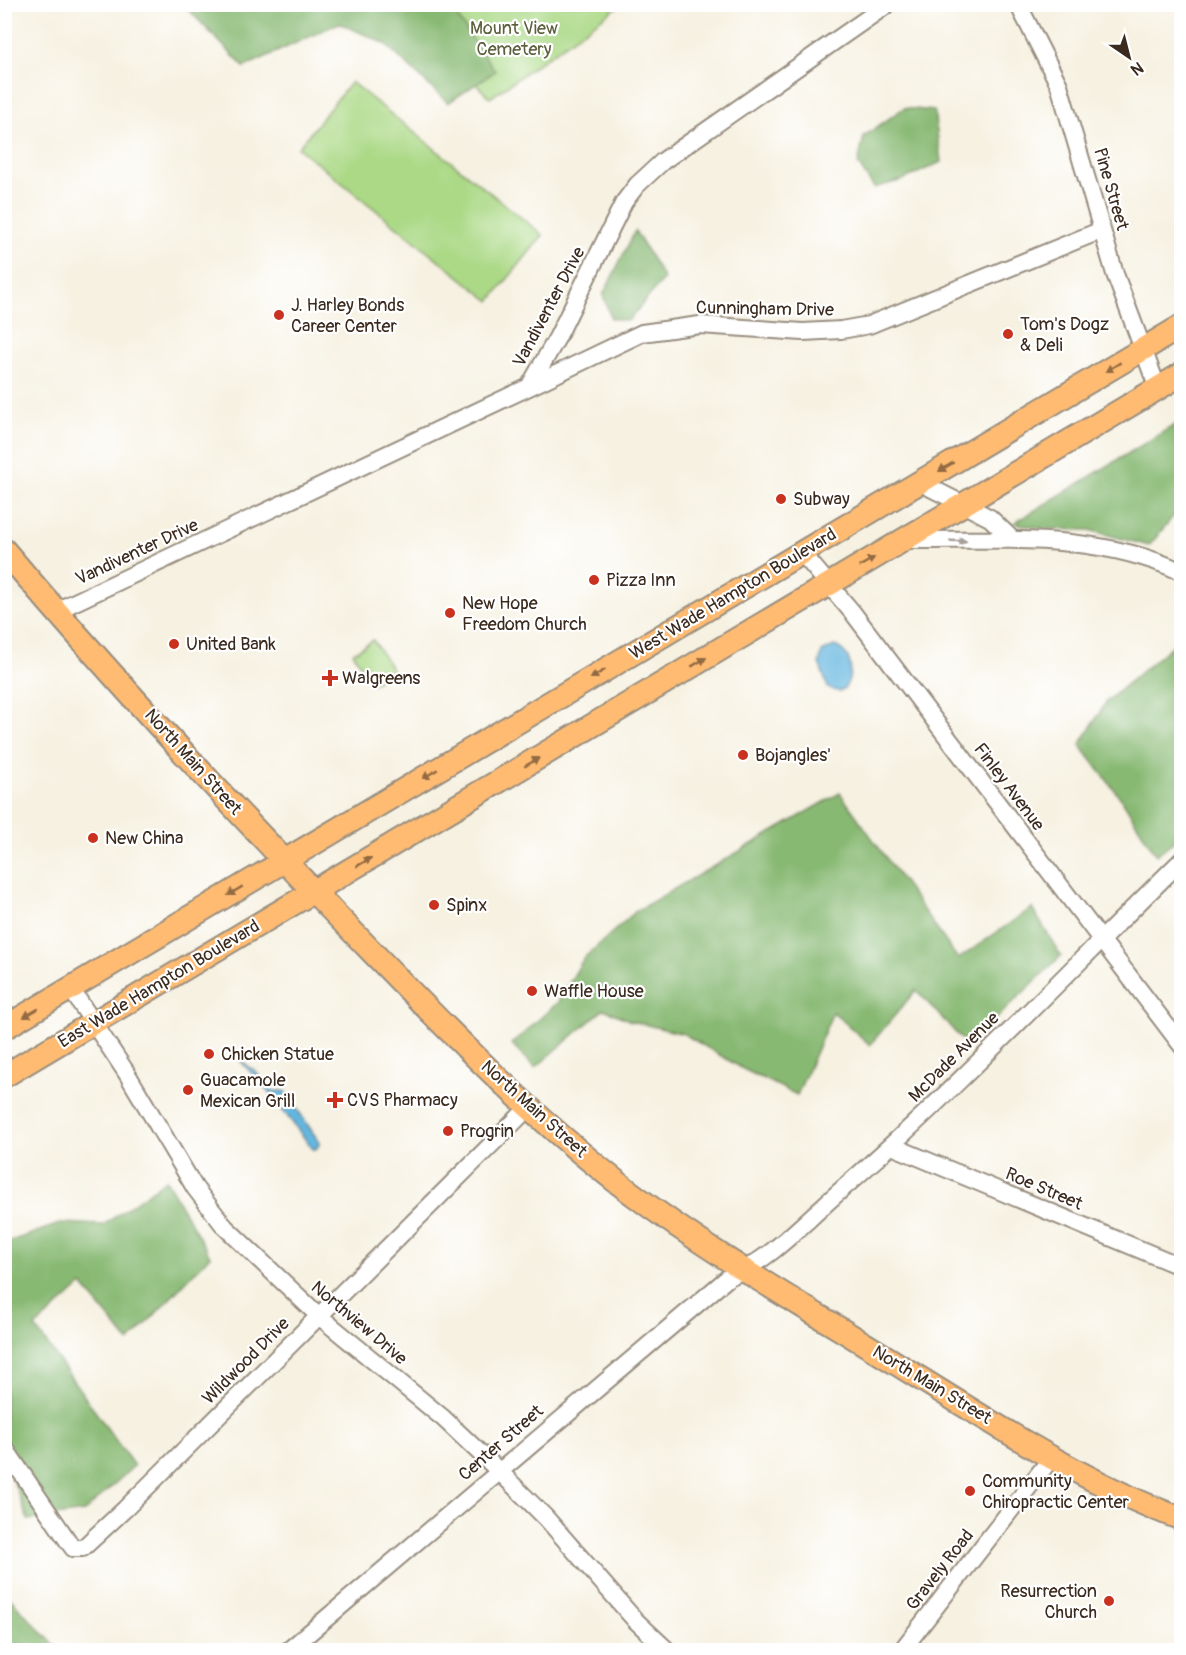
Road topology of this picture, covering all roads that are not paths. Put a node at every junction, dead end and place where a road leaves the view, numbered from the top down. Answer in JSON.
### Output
{"nodes":[{"id":1,"x":888,"y":4,"type":"edge"},
{"id":2,"x":1018,"y":4,"type":"edge"},
{"id":3,"x":1102,"y":230,"type":"junction"},
{"id":4,"x":1182,"y":326,"type":"edge"},
{"id":5,"x":1144,"y":348,"type":"junction"},
{"id":6,"x":1182,"y":374,"type":"edge"},
{"id":7,"x":529,"y":387,"type":"junction"},
{"id":8,"x":1158,"y":389,"type":"junction"},
{"id":9,"x":919,"y":482,"type":"junction"},
{"id":10,"x":965,"y":504,"type":"junction"},
{"id":11,"x":1012,"y":539,"type":"junction"},
{"id":12,"x":904,"y":540,"type":"junction"},
{"id":13,"x":4,"y":550,"type":"edge"},
{"id":14,"x":802,"y":553,"type":"junction"},
{"id":15,"x":1182,"y":572,"type":"edge"},
{"id":16,"x":829,"y":585,"type":"junction"},
{"id":17,"x":56,"y":611,"type":"junction"},
{"id":18,"x":1182,"y":860,"type":"edge"},
{"id":19,"x":285,"y":861,"type":"junction"},
{"id":20,"x":314,"y":892,"type":"junction"},
{"id":21,"x":1101,"y":939,"type":"junction"},
{"id":22,"x":71,"y":989,"type":"junction"},
{"id":23,"x":93,"y":1023,"type":"junction"},
{"id":24,"x":4,"y":1028,"type":"edge"},
{"id":25,"x":1182,"y":1046,"type":"edge"},
{"id":26,"x":4,"y":1076,"type":"edge"},
{"id":27,"x":529,"y":1107,"type":"junction"},
{"id":28,"x":891,"y":1146,"type":"junction"},
{"id":29,"x":1182,"y":1267,"type":"edge"},
{"id":30,"x":743,"y":1271,"type":"junction"},
{"id":31,"x":319,"y":1316,"type":"junction"},
{"id":32,"x":4,"y":1447,"type":"edge"},
{"id":33,"x":1052,"y":1457,"type":"junction"},
{"id":34,"x":499,"y":1471,"type":"junction"},
{"id":35,"x":1182,"y":1520,"type":"edge"},
{"id":36,"x":296,"y":1648,"type":"edge"},
{"id":37,"x":667,"y":1650,"type":"edge"},
{"id":38,"x":902,"y":1650,"type":"edge"}],
"edges":[{"from":1,"to":7,"type":"street","name":"Vandiventer Drive"},
{"from":2,"to":3,"type":"street","name":"Pine Street"},
{"from":3,"to":5,"type":"street","name":"Pine Street"},
{"from":3,"to":7,"type":"street","name":"Cunningham Drive"},
{"from":4,"to":5,"type":"main road","name":"West Wade Hampton Boulevard"},
{"from":5,"to":8,"type":"street","name":"Pine Street"},
{"from":5,"to":9,"type":"main road","name":"West Wade Hampton Boulevard","one_way":true},
{"from":6,"to":8,"type":"main road"},
{"from":7,"to":17,"type":"street","name":"Vandiventer Drive"},
{"from":8,"to":10,"type":"main road"},
{"from":9,"to":10,"type":"street"},
{"from":9,"to":14,"type":"main road","name":"West Wade Hampton Boulevard"},
{"from":10,"to":11,"type":"street"},
{"from":10,"to":12,"type":"main road"},
{"from":12,"to":11,"type":"street","one_way":true},
{"from":11,"to":15,"type":"street"},
{"from":16,"to":12,"type":"main road","one_way":true},
{"from":13,"to":17,"type":"main road","name":"North Main Street"},
{"from":14,"to":16,"type":"street","name":"Finley Avenue"},
{"from":14,"to":19,"type":"main road","name":"West Wade Hampton Boulevard","one_way":true},
{"from":20,"to":16,"type":"main road","one_way":true},
{"from":16,"to":21,"type":"street","name":"Finley Avenue"},
{"from":17,"to":19,"type":"main road","name":"North Main Street"},
{"from":18,"to":21,"type":"street","name":"McDade Avenue"},
{"from":19,"to":20,"type":"main road","name":"North Main Street"},
{"from":19,"to":22,"type":"main road","one_way":true},
{"from":20,"to":23,"type":"main road","name":"East Wade Hampton Boulevard"},
{"from":20,"to":27,"type":"main road","name":"North Main Street"},
{"from":21,"to":25,"type":"street","name":"Finley Avenue"},
{"from":21,"to":28,"type":"street","name":"McDade Avenue"},
{"from":22,"to":23,"type":"street","name":"Northview Drive"},
{"from":22,"to":24,"type":"main road","one_way":true},
{"from":23,"to":26,"type":"main road","name":"East Wade Hampton Boulevard"},
{"from":23,"to":31,"type":"street","name":"Northview Drive"},
{"from":27,"to":30,"type":"main road","name":"North Main Street"},
{"from":27,"to":31,"type":"street","name":"Wildwood Drive"},
{"from":28,"to":29,"type":"street","name":"Roe Street"},
{"from":28,"to":30,"type":"street","name":"McDade Avenue"},
{"from":30,"to":33,"type":"main road","name":"North Main Street"},
{"from":30,"to":34,"type":"street","name":"Center Street"},
{"from":31,"to":32,"type":"street","name":"Wildwood Drive"},
{"from":31,"to":34,"type":"street","name":"Northview Drive"},
{"from":33,"to":35,"type":"main road","name":"North Main Street"},
{"from":33,"to":38,"type":"street","name":"Gravely Road"},
{"from":34,"to":36,"type":"street","name":"Center Street"},
{"from":34,"to":37,"type":"street","name":"Northview Drive"}]}
